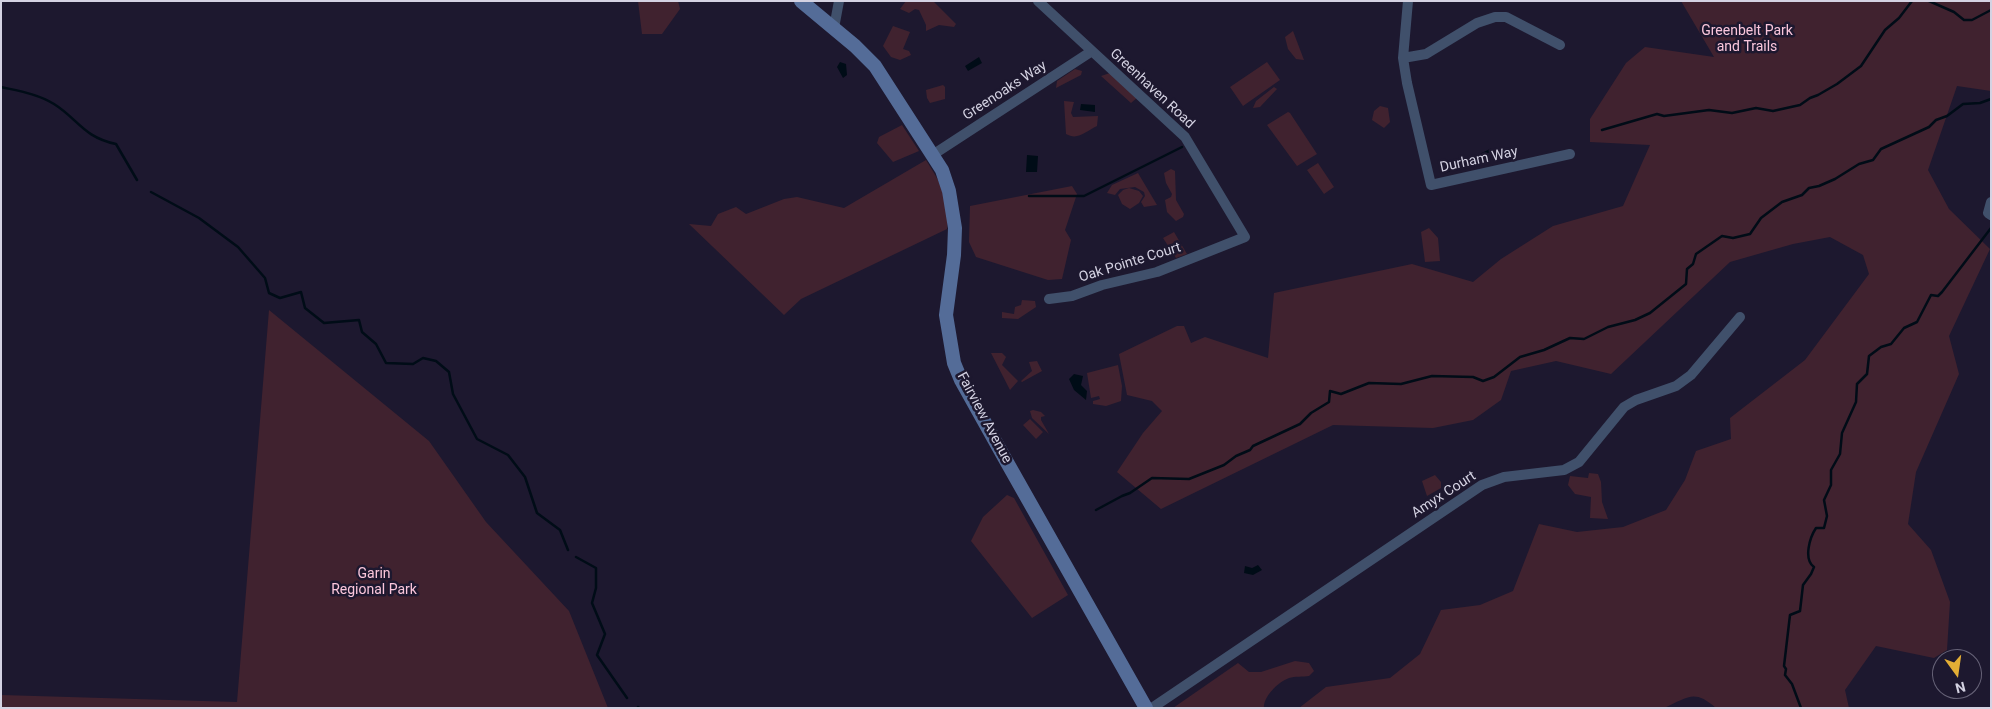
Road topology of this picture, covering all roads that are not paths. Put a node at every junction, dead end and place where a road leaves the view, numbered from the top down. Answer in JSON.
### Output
{"nodes":[{"id":1,"x":801,"y":1,"type":"edge"},
{"id":2,"x":839,"y":1,"type":"edge"},
{"id":3,"x":1038,"y":1,"type":"edge"},
{"id":4,"x":1408,"y":1,"type":"edge"},
{"id":5,"x":834,"y":28,"type":"junction"},
{"id":6,"x":1560,"y":45,"type":"dead end"},
{"id":7,"x":1092,"y":51,"type":"junction"},
{"id":8,"x":1403,"y":58,"type":"junction"},
{"id":9,"x":934,"y":154,"type":"junction"},
{"id":10,"x":1570,"y":154,"type":"dead end"},
{"id":11,"x":1991,"y":202,"type":"edge"},
{"id":12,"x":1991,"y":215,"type":"edge"},
{"id":13,"x":1245,"y":237,"type":"joint"},
{"id":14,"x":1049,"y":299,"type":"dead end"},
{"id":15,"x":1740,"y":317,"type":"dead end"},
{"id":16,"x":1146,"y":708,"type":"edge"},
{"id":17,"x":1152,"y":708,"type":"edge"}],
"edges":[{"from":1,"to":5,"type":"main road","name":"Fairview Avenue"},
{"from":2,"to":5,"type":"street"},
{"from":3,"to":7,"type":"street","name":"Greenhaven Road"},
{"from":4,"to":8,"type":"street","name":"Durham Way"},
{"from":5,"to":9,"type":"main road","name":"Fairview Avenue"},
{"from":6,"to":8,"type":"street"},
{"from":7,"to":9,"type":"street","name":"Greenoaks Way"},
{"from":7,"to":13,"type":"street","name":"Greenhaven Road"},
{"from":8,"to":10,"type":"street","name":"Durham Way"},
{"from":9,"to":16,"type":"main road","name":"Fairview Avenue"},
{"from":11,"to":12,"type":"street"},
{"from":13,"to":14,"type":"street","name":"Oak Pointe Court"},
{"from":15,"to":17,"type":"street","name":"Amyx Court"}]}
